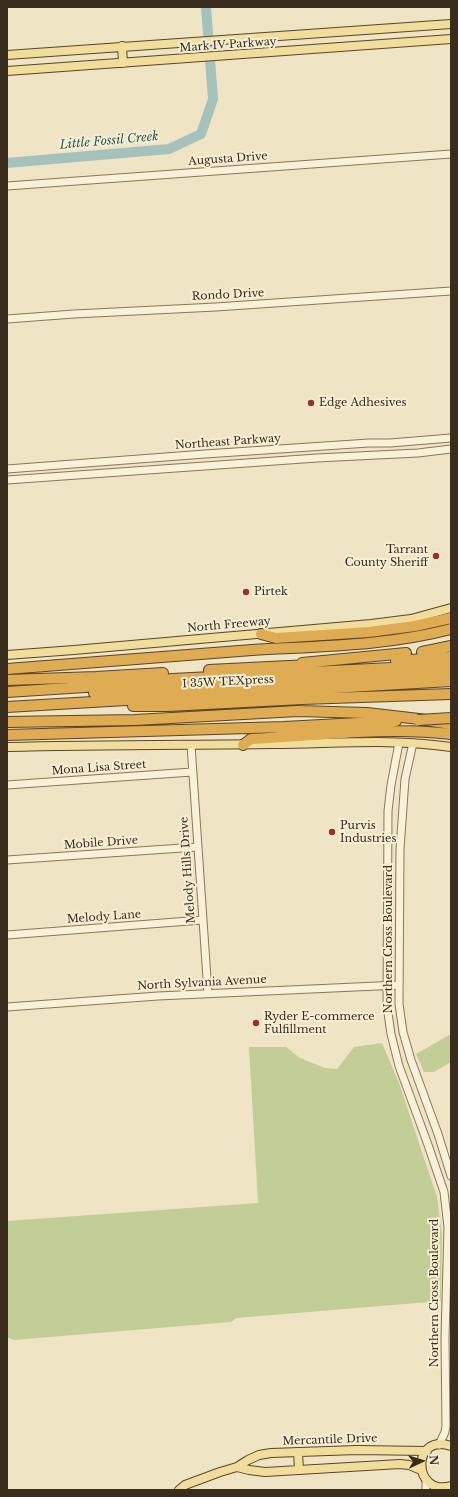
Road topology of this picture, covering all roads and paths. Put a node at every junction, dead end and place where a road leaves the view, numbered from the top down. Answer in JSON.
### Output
{"nodes":[{"id":1,"x":451,"y":24,"type":"edge"},
{"id":2,"x":451,"y":40,"type":"edge"},
{"id":3,"x":122,"y":46,"type":"junction"},
{"id":4,"x":7,"y":55,"type":"edge"},
{"id":5,"x":123,"y":63,"type":"junction"},
{"id":6,"x":7,"y":71,"type":"edge"},
{"id":7,"x":451,"y":154,"type":"edge"},
{"id":8,"x":7,"y":186,"type":"edge"},
{"id":9,"x":451,"y":291,"type":"edge"},
{"id":10,"x":7,"y":319,"type":"edge"},
{"id":11,"x":451,"y":438,"type":"edge"},
{"id":12,"x":369,"y":443,"type":"junction"},
{"id":13,"x":451,"y":449,"type":"edge"},
{"id":14,"x":264,"y":450,"type":"junction"},
{"id":15,"x":371,"y":454,"type":"junction"},
{"id":16,"x":264,"y":462,"type":"junction"},
{"id":17,"x":73,"y":464,"type":"junction"},
{"id":18,"x":7,"y":470,"type":"edge"},
{"id":19,"x":74,"y":476,"type":"junction"},
{"id":20,"x":7,"y":480,"type":"edge"},
{"id":21,"x":451,"y":608,"type":"edge"},
{"id":22,"x":451,"y":618,"type":"edge"},
{"id":23,"x":451,"y":629,"type":"edge"},
{"id":24,"x":260,"y":634,"type":"junction"},
{"id":25,"x":451,"y":646,"type":"edge"},
{"id":26,"x":7,"y":655,"type":"edge"},
{"id":27,"x":451,"y":657,"type":"edge"},
{"id":28,"x":451,"y":665,"type":"edge"},
{"id":29,"x":294,"y":666,"type":"junction"},
{"id":30,"x":7,"y":669,"type":"edge"},
{"id":31,"x":451,"y":673,"type":"edge"},
{"id":32,"x":7,"y":680,"type":"edge"},
{"id":33,"x":451,"y":682,"type":"edge"},
{"id":34,"x":7,"y":692,"type":"edge"},
{"id":35,"x":451,"y":694,"type":"edge"},
{"id":36,"x":7,"y":696,"type":"edge"},
{"id":37,"x":78,"y":702,"type":"junction"},
{"id":38,"x":7,"y":707,"type":"edge"},
{"id":39,"x":451,"y":718,"type":"edge"},
{"id":40,"x":7,"y":722,"type":"edge"},
{"id":41,"x":451,"y":724,"type":"edge"},
{"id":42,"x":451,"y":734,"type":"edge"},
{"id":43,"x":7,"y":735,"type":"edge"},
{"id":44,"x":399,"y":743,"type":"junction"},
{"id":45,"x":413,"y":743,"type":"junction"},
{"id":46,"x":190,"y":744,"type":"junction"},
{"id":47,"x":243,"y":745,"type":"junction"},
{"id":48,"x":7,"y":747,"type":"edge"},
{"id":49,"x":451,"y":747,"type":"edge"},
{"id":50,"x":192,"y":772,"type":"junction"},
{"id":51,"x":7,"y":785,"type":"edge"},
{"id":52,"x":197,"y":847,"type":"junction"},
{"id":53,"x":7,"y":860,"type":"edge"},
{"id":54,"x":388,"y":875,"type":"junction"},
{"id":55,"x":400,"y":876,"type":"junction"},
{"id":56,"x":202,"y":920,"type":"junction"},
{"id":57,"x":7,"y":934,"type":"edge"},
{"id":58,"x":399,"y":985,"type":"junction"},
{"id":59,"x":387,"y":986,"type":"junction"},
{"id":60,"x":208,"y":993,"type":"junction"},
{"id":61,"x":7,"y":1007,"type":"edge"},
{"id":62,"x":451,"y":1176,"type":"edge"},
{"id":63,"x":449,"y":1227,"type":"edge"},
{"id":64,"x":448,"y":1339,"type":"edge"},
{"id":65,"x":439,"y":1445,"type":"junction"},
{"id":66,"x":451,"y":1446,"type":"edge"},
{"id":67,"x":427,"y":1451,"type":"junction"},
{"id":68,"x":298,"y":1452,"type":"junction"},
{"id":69,"x":237,"y":1467,"type":"junction"},
{"id":70,"x":299,"y":1470,"type":"junction"},
{"id":71,"x":421,"y":1470,"type":"junction"},
{"id":72,"x":426,"y":1481,"type":"junction"},
{"id":73,"x":451,"y":1486,"type":"edge"},
{"id":74,"x":440,"y":1489,"type":"edge"},
{"id":75,"x":178,"y":1490,"type":"edge"},
{"id":76,"x":426,"y":1490,"type":"edge"}],
"edges":[{"from":1,"to":3,"type":"main road","name":"Mark IV Parkway"},
{"from":2,"to":5,"type":"main road","name":"Mark IV Parkway"},
{"from":3,"to":4,"type":"main road","name":"Mark IV Parkway"},
{"from":3,"to":5,"type":"main road"},
{"from":5,"to":6,"type":"main road","name":"Mark IV Parkway"},
{"from":7,"to":8,"type":"street","name":"Augusta Drive"},
{"from":9,"to":10,"type":"street","name":"Rondo Drive"},
{"from":11,"to":12,"type":"street","name":"Northeast Parkway"},
{"from":12,"to":14,"type":"street","name":"Northeast Parkway"},
{"from":12,"to":15,"type":"street"},
{"from":13,"to":15,"type":"street","name":"Northeast Parkway"},
{"from":14,"to":16,"type":"street"},
{"from":14,"to":17,"type":"street","name":"Northeast Parkway"},
{"from":15,"to":16,"type":"street","name":"Northeast Parkway"},
{"from":16,"to":19,"type":"street","name":"Northeast Parkway"},
{"from":17,"to":18,"type":"street","name":"Northeast Parkway"},
{"from":17,"to":19,"type":"street"},
{"from":19,"to":20,"type":"street","name":"Northeast Parkway"},
{"from":21,"to":24,"type":"main road","name":"North Freeway"},
{"from":22,"to":24,"type":"highway"},
{"from":23,"to":30,"type":"highway"},
{"from":24,"to":26,"type":"main road","name":"North Freeway"},
{"from":25,"to":29,"type":"highway"},
{"from":27,"to":29,"type":"highway"},
{"from":28,"to":34,"type":"highway"},
{"from":29,"to":32,"type":"highway"},
{"from":31,"to":36,"type":"highway","name":"I 35W TEXpress"},
{"from":33,"to":37,"type":"highway","name":"I 35W TEXpress"},
{"from":35,"to":37,"type":"highway"},
{"from":37,"to":38,"type":"highway","name":"I 35W TEXpress"},
{"from":39,"to":43,"type":"highway","bridge":true},
{"from":40,"to":41,"type":"highway"},
{"from":42,"to":47,"type":"highway"},
{"from":44,"to":45,"type":"main road"},
{"from":44,"to":47,"type":"main road"},
{"from":44,"to":54,"type":"street","name":"Northern Cross Boulevard"},
{"from":45,"to":49,"type":"main road"},
{"from":45,"to":55,"type":"street","name":"Northern Cross Boulevard"},
{"from":46,"to":47,"type":"main road"},
{"from":46,"to":48,"type":"main road"},
{"from":46,"to":50,"type":"street","name":"Melody Hills Drive"},
{"from":50,"to":51,"type":"street","name":"Mona Lisa Street"},
{"from":50,"to":52,"type":"street","name":"Melody Hills Drive"},
{"from":52,"to":53,"type":"street","name":"Mobile Drive"},
{"from":52,"to":56,"type":"street","name":"Melody Hills Drive"},
{"from":54,"to":55,"type":"street"},
{"from":54,"to":59,"type":"street","name":"Northern Cross Boulevard"},
{"from":55,"to":58,"type":"street","name":"Northern Cross Boulevard"},
{"from":56,"to":57,"type":"street","name":"Melody Lane"},
{"from":56,"to":60,"type":"street","name":"Melody Hills Drive"},
{"from":58,"to":59,"type":"street","name":"North Sylvania Avenue"},
{"from":58,"to":62,"type":"street","name":"Northern Cross Boulevard"},
{"from":59,"to":60,"type":"street","name":"North Sylvania Avenue"},
{"from":59,"to":63,"type":"street","name":"Northern Cross Boulevard"},
{"from":60,"to":61,"type":"street","name":"North Sylvania Avenue"},
{"from":63,"to":64,"type":"street","name":"Northern Cross Boulevard"},
{"from":64,"to":65,"type":"street","name":"Northern Cross Boulevard"},
{"from":65,"to":66,"type":"main road"},
{"from":65,"to":67,"type":"main road"},
{"from":67,"to":68,"type":"main road","name":"Mercantile Drive"},
{"from":67,"to":71,"type":"main road"},
{"from":68,"to":69,"type":"main road","name":"Mercantile Drive"},
{"from":68,"to":70,"type":"main road"},
{"from":69,"to":70,"type":"main road","name":"Mercantile Drive"},
{"from":69,"to":75,"type":"main road","name":"Mercantile Drive"},
{"from":70,"to":71,"type":"main road","name":"Mercantile Drive"},
{"from":71,"to":72,"type":"main road"},
{"from":72,"to":74,"type":"main road"},
{"from":72,"to":76,"type":"street"},
{"from":73,"to":74,"type":"main road"}]}
